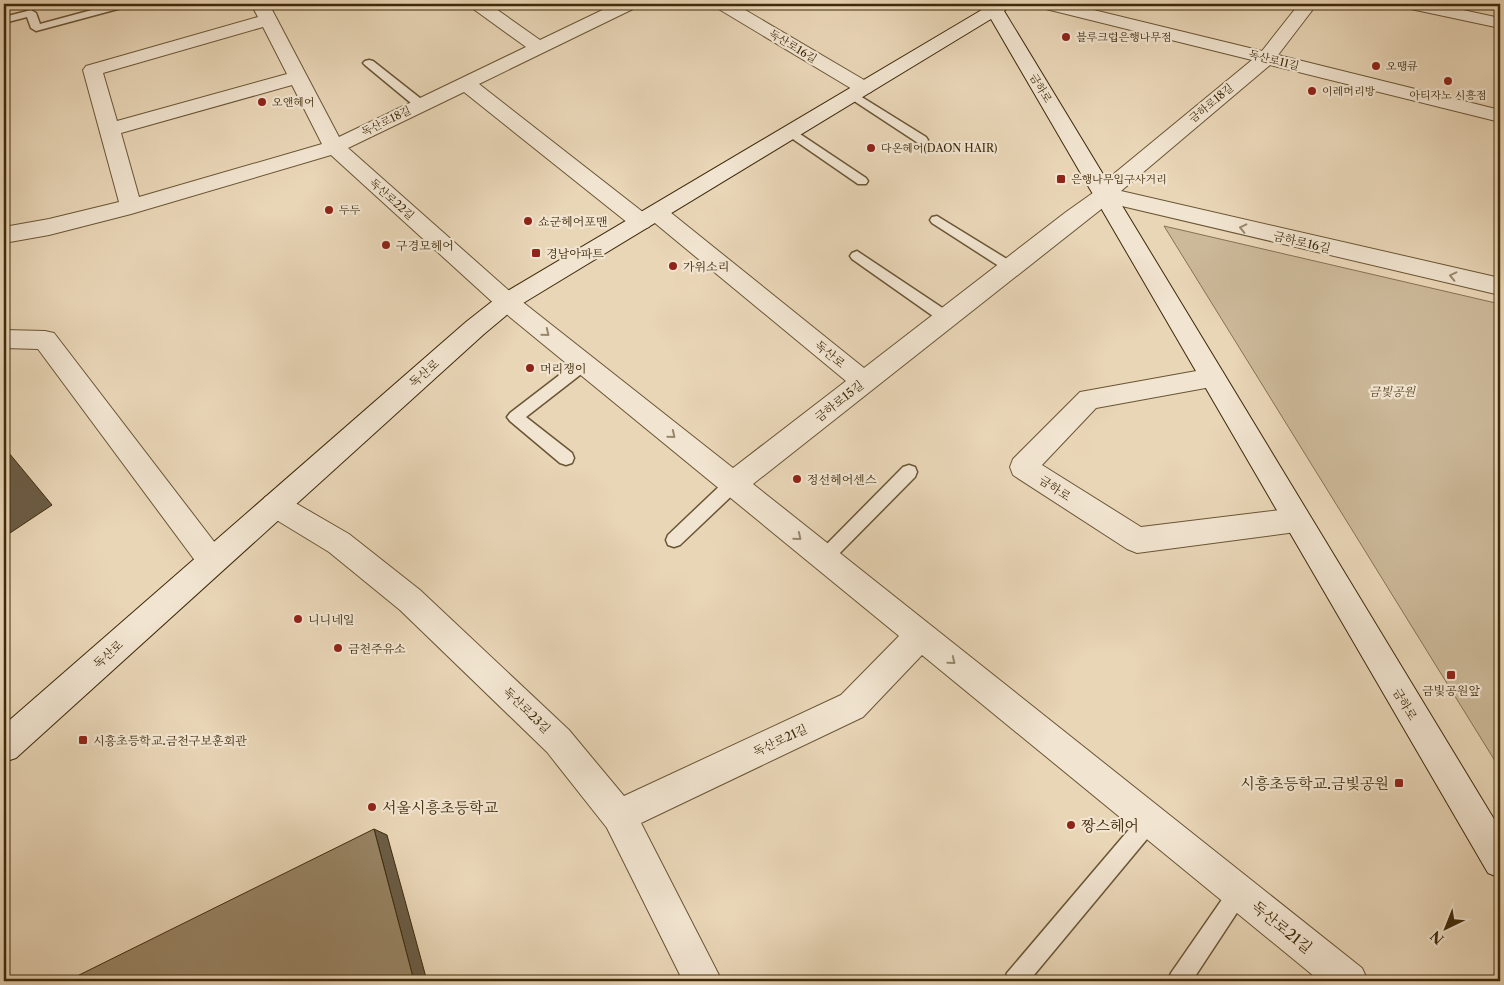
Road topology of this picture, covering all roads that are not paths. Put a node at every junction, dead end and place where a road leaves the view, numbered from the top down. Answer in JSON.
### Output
{"nodes":[{"id":1,"x":125,"y":4,"type":"edge"},
{"id":2,"x":481,"y":4,"type":"edge"},
{"id":3,"x":629,"y":4,"type":"edge"},
{"id":4,"x":723,"y":4,"type":"edge"},
{"id":5,"x":1048,"y":4,"type":"edge"},
{"id":6,"x":1308,"y":4,"type":"edge"},
{"id":7,"x":1411,"y":4,"type":"edge"},
{"id":8,"x":997,"y":5,"type":"edge"},
{"id":9,"x":264,"y":12,"type":"edge"},
{"id":10,"x":4,"y":20,"type":"edge"},
{"id":11,"x":1500,"y":23,"type":"edge"},
{"id":12,"x":539,"y":48,"type":"junction"},
{"id":13,"x":1266,"y":58,"type":"junction"},
{"id":14,"x":369,"y":63,"type":"dead end"},
{"id":15,"x":298,"y":77,"type":"junction"},
{"id":16,"x":465,"y":83,"type":"junction"},
{"id":17,"x":858,"y":92,"type":"junction"},
{"id":18,"x":421,"y":104,"type":"junction"},
{"id":19,"x":1500,"y":116,"type":"edge"},
{"id":20,"x":109,"y":130,"type":"junction"},
{"id":21,"x":791,"y":132,"type":"junction"},
{"id":22,"x":922,"y":140,"type":"dead end"},
{"id":23,"x":334,"y":147,"type":"junction"},
{"id":24,"x":862,"y":181,"type":"dead end"},
{"id":25,"x":1105,"y":195,"type":"junction"},
{"id":26,"x":131,"y":207,"type":"junction"},
{"id":27,"x":649,"y":217,"type":"junction"},
{"id":28,"x":937,"y":220,"type":"dead end"},
{"id":29,"x":4,"y":235,"type":"edge"},
{"id":30,"x":857,"y":256,"type":"dead end"},
{"id":31,"x":1010,"y":267,"type":"junction"},
{"id":32,"x":1500,"y":287,"type":"edge"},
{"id":33,"x":508,"y":302,"type":"junction"},
{"id":34,"x":945,"y":318,"type":"junction"},
{"id":35,"x":4,"y":339,"type":"edge"},
{"id":36,"x":584,"y":364,"type":"junction"},
{"id":37,"x":1213,"y":378,"type":"junction"},
{"id":38,"x":864,"y":381,"type":"junction"},
{"id":39,"x":566,"y":458,"type":"dead end"},
{"id":40,"x":909,"y":472,"type":"dead end"},
{"id":41,"x":733,"y":484,"type":"junction"},
{"id":42,"x":275,"y":505,"type":"junction"},
{"id":43,"x":1296,"y":520,"type":"junction"},
{"id":44,"x":674,"y":540,"type":"dead end"},
{"id":45,"x":824,"y":558,"type":"junction"},
{"id":46,"x":212,"y":561,"type":"junction"},
{"id":47,"x":920,"y":635,"type":"junction"},
{"id":48,"x":4,"y":746,"type":"edge"},
{"id":49,"x":619,"y":816,"type":"junction"},
{"id":50,"x":1150,"y":820,"type":"junction"},
{"id":51,"x":1500,"y":861,"type":"edge"},
{"id":52,"x":1239,"y":892,"type":"junction"},
{"id":53,"x":1341,"y":979,"type":"edge"},
{"id":54,"x":703,"y":981,"type":"edge"},
{"id":55,"x":1015,"y":981,"type":"edge"},
{"id":56,"x":1179,"y":981,"type":"edge"}],
"edges":[{"from":1,"to":10,"type":"lane"},
{"from":2,"to":12,"type":"street"},
{"from":3,"to":12,"type":"street","name":"독산로18길"},
{"from":4,"to":17,"type":"street","name":"독산로16길"},
{"from":5,"to":13,"type":"street","name":"독산로11길"},
{"from":6,"to":13,"type":"street","name":"금하로18길"},
{"from":7,"to":11,"type":"street"},
{"from":8,"to":17,"type":"street","name":"독산로"},
{"from":8,"to":25,"type":"street","name":"금하로"},
{"from":9,"to":15,"type":"street","name":"독산로22길"},
{"from":9,"to":20,"type":"street","name":"독산로22길"},
{"from":12,"to":16,"type":"street","name":"독산로18길"},
{"from":13,"to":19,"type":"street","name":"독산로11길"},
{"from":13,"to":25,"type":"street","name":"금하로18길"},
{"from":14,"to":18,"type":"lane"},
{"from":15,"to":20,"type":"street"},
{"from":15,"to":23,"type":"street","name":"독산로22길"},
{"from":16,"to":18,"type":"street","name":"독산로18길"},
{"from":16,"to":27,"type":"street"},
{"from":17,"to":21,"type":"street","name":"독산로"},
{"from":17,"to":22,"type":"lane"},
{"from":18,"to":23,"type":"street","name":"독산로18길"},
{"from":20,"to":26,"type":"street"},
{"from":21,"to":24,"type":"lane"},
{"from":21,"to":27,"type":"street","name":"독산로"},
{"from":23,"to":26,"type":"street","name":"독산로18길"},
{"from":23,"to":33,"type":"street","name":"독산로22길"},
{"from":25,"to":31,"type":"street","name":"금하로15길"},
{"from":32,"to":25,"type":"street","name":"금하로16길","one_way":true},
{"from":25,"to":37,"type":"street","name":"금하로"},
{"from":26,"to":29,"type":"street","name":"독산로18길"},
{"from":27,"to":33,"type":"street","name":"독산로"},
{"from":27,"to":38,"type":"street","name":"독산로"},
{"from":28,"to":31,"type":"lane"},
{"from":30,"to":34,"type":"lane"},
{"from":31,"to":34,"type":"street","name":"금하로15길"},
{"from":33,"to":36,"type":"street","name":"독산로21길","one_way":true},
{"from":33,"to":42,"type":"street","name":"독산로"},
{"from":34,"to":38,"type":"street","name":"금하로15길"},
{"from":35,"to":46,"type":"street"},
{"from":36,"to":39,"type":"lane"},
{"from":36,"to":41,"type":"street","name":"독산로21길","one_way":true},
{"from":37,"to":43,"type":"street","name":"금하로"},
{"from":37,"to":43,"type":"street","name":"금하로"},
{"from":38,"to":41,"type":"street","name":"금하로15길"},
{"from":40,"to":45,"type":"lane"},
{"from":41,"to":44,"type":"lane"},
{"from":41,"to":45,"type":"street","name":"독산로21길","one_way":true},
{"from":42,"to":46,"type":"street","name":"독산로"},
{"from":42,"to":49,"type":"street","name":"독산로23길"},
{"from":43,"to":51,"type":"street","name":"금하로"},
{"from":45,"to":47,"type":"street","name":"독산로21길"},
{"from":46,"to":48,"type":"street","name":"독산로"},
{"from":47,"to":49,"type":"street","name":"독산로21길"},
{"from":47,"to":50,"type":"street","name":"독산로21길","one_way":true},
{"from":49,"to":54,"type":"street","name":"독산로23길"},
{"from":50,"to":52,"type":"street","name":"독산로21길"},
{"from":50,"to":55,"type":"lane"},
{"from":52,"to":53,"type":"street","name":"독산로21길"},
{"from":52,"to":56,"type":"lane","name":"독산로21길"}]}
